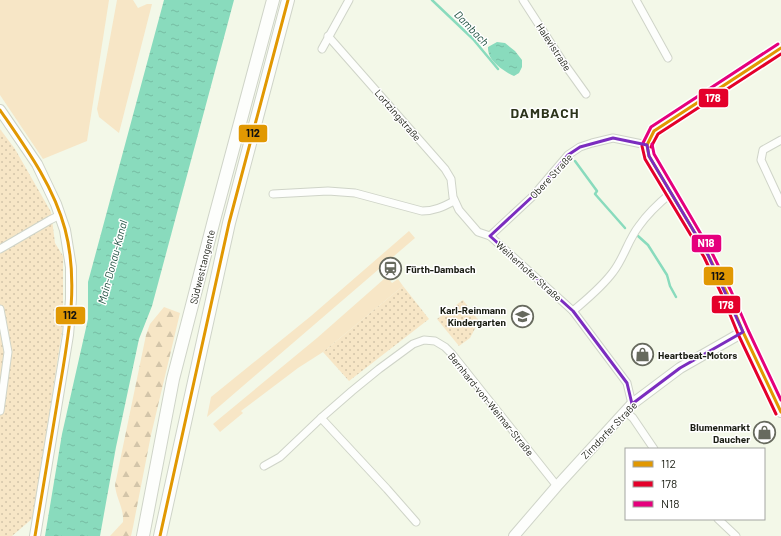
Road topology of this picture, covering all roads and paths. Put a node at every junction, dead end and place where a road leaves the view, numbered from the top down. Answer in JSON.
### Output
{"nodes":[{"id":1,"x":273,"y":0,"type":"edge"},
{"id":2,"x":288,"y":0,"type":"edge"},
{"id":3,"x":349,"y":0,"type":"edge"},
{"id":4,"x":524,"y":0,"type":"edge"},
{"id":5,"x":636,"y":0,"type":"edge"},
{"id":6,"x":328,"y":36,"type":"junction"},
{"id":7,"x":781,"y":48,"type":"edge"},
{"id":8,"x":322,"y":49,"type":"dead end"},
{"id":9,"x":668,"y":58,"type":"dead end"},
{"id":10,"x":586,"y":94,"type":"dead end"},
{"id":11,"x":0,"y":110,"type":"edge"},
{"id":12,"x":781,"y":140,"type":"edge"},
{"id":13,"x":647,"y":145,"type":"junction"},
{"id":14,"x":671,"y":193,"type":"junction"},
{"id":15,"x":273,"y":194,"type":"dead end"},
{"id":16,"x":454,"y":200,"type":"junction"},
{"id":17,"x":781,"y":203,"type":"edge"},
{"id":18,"x":60,"y":216,"type":"junction"},
{"id":19,"x":490,"y":236,"type":"junction"},
{"id":20,"x":0,"y":249,"type":"edge"},
{"id":21,"x":0,"y":309,"type":"edge"},
{"id":22,"x":573,"y":311,"type":"junction"},
{"id":23,"x":743,"y":332,"type":"junction"},
{"id":24,"x":628,"y":407,"type":"junction"},
{"id":25,"x":0,"y":411,"type":"edge"},
{"id":26,"x":781,"y":412,"type":"edge"},
{"id":27,"x":321,"y":418,"type":"junction"},
{"id":28,"x":653,"y":448,"type":"edge"},
{"id":29,"x":264,"y":466,"type":"dead end"},
{"id":30,"x":556,"y":486,"type":"junction"},
{"id":31,"x":719,"y":520,"type":"edge"},
{"id":32,"x":416,"y":522,"type":"dead end"},
{"id":33,"x":142,"y":534,"type":"edge"},
{"id":34,"x":35,"y":536,"type":"edge"},
{"id":35,"x":160,"y":536,"type":"edge"},
{"id":36,"x":514,"y":536,"type":"edge"},
{"id":37,"x":736,"y":536,"type":"edge"}],
"edges":[{"from":1,"to":33,"type":"highway","name":"Südwesttangente"},
{"from":2,"to":35,"type":"highway","name":"Südwesttangente"},
{"from":3,"to":6,"type":"street"},
{"from":4,"to":10,"type":"street","name":"Halevistraße"},
{"from":5,"to":9,"type":"street"},
{"from":6,"to":8,"type":"street"},
{"from":6,"to":16,"type":"street","name":"Lortzingstraße"},
{"from":7,"to":13,"type":"main road"},
{"from":11,"to":18,"type":"main road"},
{"from":12,"to":17,"type":"street"},
{"from":13,"to":14,"type":"main road"},
{"from":13,"to":19,"type":"street","name":"Obere Straße"},
{"from":14,"to":22,"type":"street"},
{"from":14,"to":23,"type":"main road"},
{"from":15,"to":16,"type":"street"},
{"from":16,"to":19,"type":"street","name":"Weiherhofer Straße"},
{"from":18,"to":20,"type":"street"},
{"from":18,"to":34,"type":"main road"},
{"from":19,"to":22,"type":"street","name":"Weiherhofer Straße"},
{"from":21,"to":25,"type":"street"},
{"from":22,"to":24,"type":"street","name":"Weiherhofer Straße"},
{"from":23,"to":24,"type":"main road","name":"Zirndorfer Straße"},
{"from":23,"to":26,"type":"main road"},
{"from":24,"to":28,"type":"street","name":"Weiherhofer Straße"},
{"from":24,"to":30,"type":"main road","name":"Zirndorfer Straße"},
{"from":27,"to":29,"type":"street","name":"Bernhard-von-Weimar-Straße"},
{"from":27,"to":30,"type":"street","name":"Bernhard-von-Weimar-Straße"},
{"from":27,"to":32,"type":"street"},
{"from":30,"to":36,"type":"main road","name":"Zirndorfer Straße"},
{"from":31,"to":37,"type":"street"}]}
